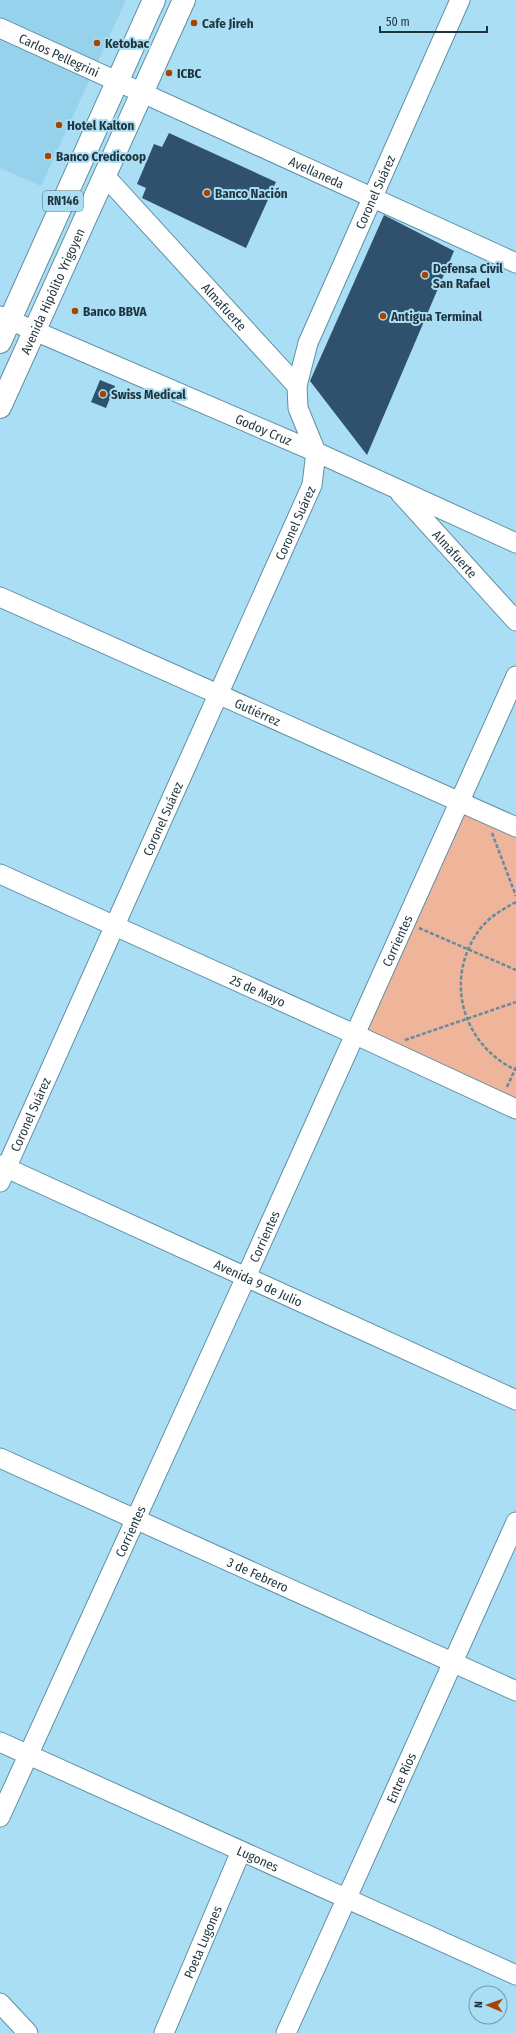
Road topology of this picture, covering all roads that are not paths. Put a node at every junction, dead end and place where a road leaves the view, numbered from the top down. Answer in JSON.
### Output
{"nodes":[{"id":1,"x":154,"y":0,"type":"edge"},
{"id":2,"x":184,"y":0,"type":"edge"},
{"id":3,"x":460,"y":0,"type":"edge"},
{"id":4,"x":0,"y":28,"type":"edge"},
{"id":5,"x":117,"y":83,"type":"junction"},
{"id":6,"x":142,"y":94,"type":"junction"},
{"id":7,"x":105,"y":176,"type":"junction"},
{"id":8,"x":373,"y":198,"type":"junction"},
{"id":9,"x":516,"y":263,"type":"edge"},
{"id":10,"x":5,"y":318,"type":"edge"},
{"id":11,"x":34,"y":331,"type":"junction"},
{"id":12,"x":0,"y":342,"type":"edge"},
{"id":13,"x":297,"y":386,"type":"junction"},
{"id":14,"x":0,"y":407,"type":"edge"},
{"id":15,"x":316,"y":452,"type":"junction"},
{"id":16,"x":394,"y":487,"type":"junction"},
{"id":17,"x":516,"y":543,"type":"edge"},
{"id":18,"x":0,"y":597,"type":"edge"},
{"id":19,"x":516,"y":621,"type":"edge"},
{"id":20,"x":516,"y":676,"type":"edge"},
{"id":21,"x":219,"y":694,"type":"junction"},
{"id":22,"x":459,"y":801,"type":"junction"},
{"id":23,"x":516,"y":827,"type":"edge"},
{"id":24,"x":0,"y":874,"type":"edge"},
{"id":25,"x":115,"y":925,"type":"junction"},
{"id":26,"x":354,"y":1034,"type":"junction"},
{"id":27,"x":516,"y":1109,"type":"edge"},
{"id":28,"x":2,"y":1172,"type":"edge"},
{"id":29,"x":246,"y":1277,"type":"junction"},
{"id":30,"x":516,"y":1400,"type":"edge"},
{"id":31,"x":0,"y":1458,"type":"edge"},
{"id":32,"x":135,"y":1518,"type":"junction"},
{"id":33,"x":516,"y":1522,"type":"edge"},
{"id":34,"x":453,"y":1663,"type":"junction"},
{"id":35,"x":516,"y":1691,"type":"edge"},
{"id":36,"x":0,"y":1742,"type":"edge"},
{"id":37,"x":29,"y":1755,"type":"junction"},
{"id":38,"x":0,"y":1817,"type":"edge"},
{"id":39,"x":241,"y":1851,"type":"junction"},
{"id":40,"x":346,"y":1899,"type":"junction"},
{"id":41,"x":516,"y":1975,"type":"edge"},
{"id":42,"x":0,"y":2003,"type":"edge"},
{"id":43,"x":28,"y":2033,"type":"edge"},
{"id":44,"x":164,"y":2033,"type":"edge"},
{"id":45,"x":286,"y":2033,"type":"edge"}],
"edges":[{"from":1,"to":5,"type":"highway","name":"Avenida Hipólito Yrigoyen","number":"RN146"},
{"from":2,"to":6,"type":"highway","name":"Avenida Hipólito Yrigoyen","number":"RN146"},
{"from":3,"to":8,"type":"street","name":"Coronel Suárez"},
{"from":4,"to":5,"type":"street","name":"Carlos Pellegrini"},
{"from":5,"to":6,"type":"street","name":"Avellaneda"},
{"from":5,"to":10,"type":"highway","name":"Avenida Hipólito Yrigoyen","number":"RN146"},
{"from":6,"to":7,"type":"highway","name":"Avenida Hipólito Yrigoyen","number":"RN146"},
{"from":6,"to":8,"type":"street","name":"Avellaneda"},
{"from":7,"to":11,"type":"highway","name":"Avenida Hipólito Yrigoyen","number":"RN146"},
{"from":7,"to":13,"type":"street","name":"Almafuerte"},
{"from":8,"to":9,"type":"street","name":"Avellaneda"},
{"from":8,"to":13,"type":"street","name":"Coronel Suárez"},
{"from":10,"to":11,"type":"street","name":"Godoy Cruz"},
{"from":10,"to":12,"type":"highway","name":"Avenida Hipólito Yrigoyen","number":"RN146"},
{"from":11,"to":14,"type":"highway","name":"Avenida Hipólito Yrigoyen","number":"RN146"},
{"from":11,"to":15,"type":"street","name":"Godoy Cruz"},
{"from":13,"to":15,"type":"street"},
{"from":15,"to":16,"type":"street","name":"Godoy Cruz"},
{"from":15,"to":21,"type":"street","name":"Coronel Suárez"},
{"from":16,"to":17,"type":"street","name":"Godoy Cruz"},
{"from":16,"to":19,"type":"street","name":"Almafuerte"},
{"from":18,"to":21,"type":"street","name":"Gutiérrez"},
{"from":20,"to":22,"type":"street","name":"Corrientes"},
{"from":21,"to":22,"type":"street","name":"Gutiérrez"},
{"from":21,"to":25,"type":"street","name":"Coronel Suárez"},
{"from":22,"to":23,"type":"street","name":"Gutiérrez"},
{"from":22,"to":26,"type":"street","name":"Corrientes"},
{"from":24,"to":25,"type":"street","name":"25 de Mayo"},
{"from":25,"to":26,"type":"street","name":"25 de Mayo"},
{"from":25,"to":28,"type":"street","name":"Coronel Suárez"},
{"from":26,"to":27,"type":"street","name":"25 de Mayo"},
{"from":26,"to":29,"type":"street","name":"Corrientes"},
{"from":28,"to":29,"type":"street","name":"Avenida 9 de Julio"},
{"from":29,"to":30,"type":"street","name":"Avenida 9 de Julio"},
{"from":29,"to":32,"type":"street","name":"Corrientes"},
{"from":31,"to":32,"type":"street","name":"3 de Febrero"},
{"from":32,"to":34,"type":"street","name":"3 de Febrero"},
{"from":32,"to":37,"type":"street","name":"Corrientes"},
{"from":33,"to":34,"type":"street","name":"Entre Ríos"},
{"from":34,"to":35,"type":"street","name":"3 de Febrero"},
{"from":34,"to":40,"type":"street","name":"Entre Ríos"},
{"from":36,"to":37,"type":"street","name":"Lugones"},
{"from":37,"to":38,"type":"street","name":"Corrientes"},
{"from":37,"to":39,"type":"street","name":"Lugones"},
{"from":39,"to":40,"type":"street","name":"Lugones"},
{"from":39,"to":44,"type":"street","name":"Poeta Lugones"},
{"from":40,"to":41,"type":"street","name":"Lugones"},
{"from":40,"to":45,"type":"street","name":"Entre Ríos"},
{"from":42,"to":43,"type":"street"}]}
